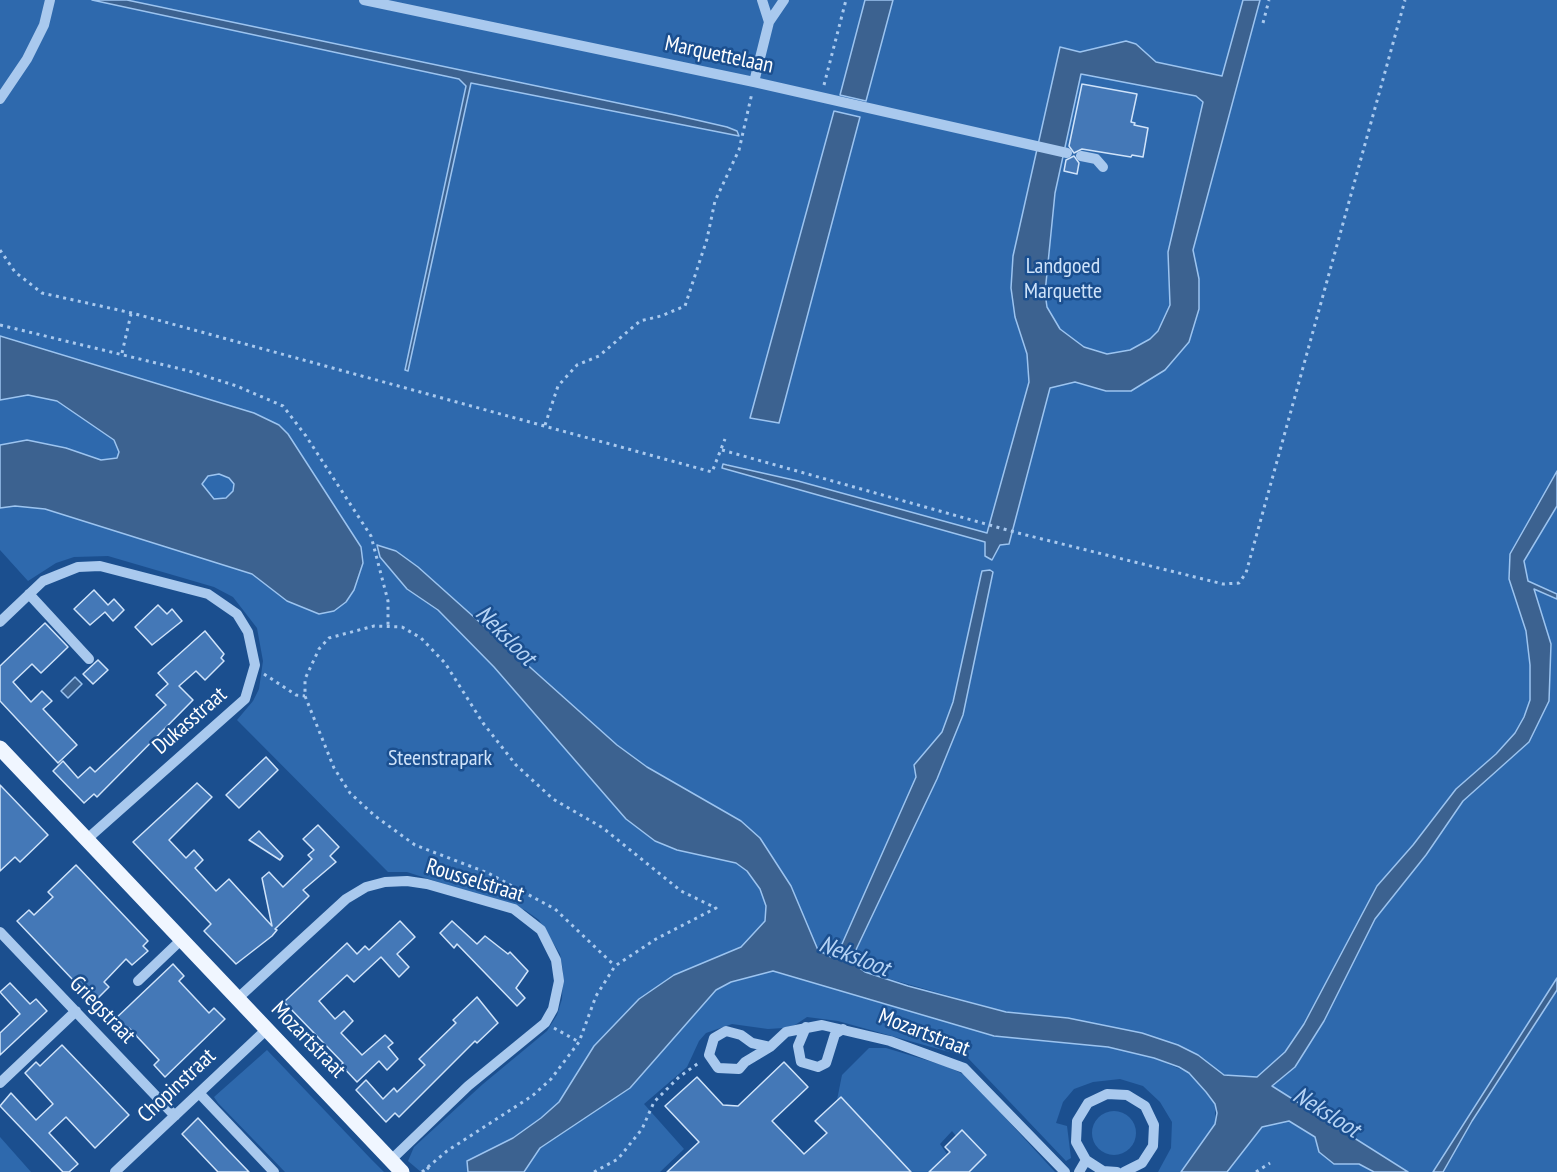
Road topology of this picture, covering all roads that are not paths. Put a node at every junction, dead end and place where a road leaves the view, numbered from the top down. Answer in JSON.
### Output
{"nodes":[{"id":1,"x":50,"y":0,"type":"edge"},
{"id":2,"x":364,"y":0,"type":"edge"},
{"id":3,"x":762,"y":0,"type":"edge"},
{"id":4,"x":784,"y":0,"type":"edge"},
{"id":5,"x":769,"y":22,"type":"junction"},
{"id":6,"x":754,"y":82,"type":"junction"},
{"id":7,"x":0,"y":99,"type":"edge"},
{"id":8,"x":1066,"y":153,"type":"dead end"},
{"id":9,"x":1081,"y":156,"type":"dead end"},
{"id":10,"x":1103,"y":166,"type":"dead end"},
{"id":11,"x":29,"y":594,"type":"junction"},
{"id":12,"x":0,"y":622,"type":"edge"},
{"id":13,"x":89,"y":659,"type":"dead end"},
{"id":14,"x":0,"y":748,"type":"edge"},
{"id":15,"x":86,"y":840,"type":"junction"},
{"id":16,"x":0,"y":932,"type":"edge"},
{"id":17,"x":181,"y":940,"type":"junction"},
{"id":18,"x":138,"y":981,"type":"dead end"},
{"id":19,"x":237,"y":999,"type":"junction"},
{"id":20,"x":76,"y":1011,"type":"junction"},
{"id":21,"x":806,"y":1026,"type":"junction"},
{"id":22,"x":267,"y":1029,"type":"junction"},
{"id":23,"x":843,"y":1029,"type":"junction"},
{"id":24,"x":770,"y":1047,"type":"junction"},
{"id":25,"x":0,"y":1083,"type":"edge"},
{"id":26,"x":199,"y":1093,"type":"junction"},
{"id":27,"x":175,"y":1116,"type":"junction"},
{"id":28,"x":391,"y":1160,"type":"junction"},
{"id":29,"x":1086,"y":1160,"type":"junction"},
{"id":30,"x":115,"y":1172,"type":"edge"},
{"id":31,"x":274,"y":1172,"type":"edge"},
{"id":32,"x":402,"y":1172,"type":"edge"},
{"id":33,"x":1065,"y":1172,"type":"edge"},
{"id":34,"x":1079,"y":1172,"type":"edge"},
{"id":35,"x":1118,"y":1172,"type":"edge"},
{"id":36,"x":1124,"y":1172,"type":"edge"}],
"edges":[{"from":1,"to":7,"type":"street"},
{"from":2,"to":6,"type":"street","name":"Marquettelaan"},
{"from":3,"to":5,"type":"street"},
{"from":4,"to":5,"type":"street"},
{"from":5,"to":6,"type":"street"},
{"from":6,"to":8,"type":"street","name":"Marquettelaan"},
{"from":9,"to":10,"type":"street"},
{"from":11,"to":12,"type":"street","name":"Dukasstraat"},
{"from":11,"to":13,"type":"street"},
{"from":11,"to":15,"type":"street","name":"Dukasstraat"},
{"from":14,"to":15,"type":"main road","name":"Mozartstraat"},
{"from":15,"to":17,"type":"main road","name":"Mozartstraat"},
{"from":16,"to":20,"type":"street","name":"Griegstraat"},
{"from":17,"to":18,"type":"street"},
{"from":17,"to":19,"type":"main road","name":"Mozartstraat"},
{"from":19,"to":22,"type":"main road","name":"Mozartstraat"},
{"from":19,"to":28,"type":"street","name":"Rousselstraat"},
{"from":20,"to":25,"type":"street"},
{"from":20,"to":27,"type":"street","name":"Griegstraat"},
{"from":21,"to":23,"type":"street","name":"Mozartstraat"},
{"from":21,"to":23,"type":"street"},
{"from":21,"to":24,"type":"street","name":"Mozartstraat"},
{"from":22,"to":26,"type":"street","name":"Chopinstraat"},
{"from":22,"to":28,"type":"main road","name":"Mozartstraat"},
{"from":23,"to":33,"type":"street","name":"Mozartstraat"},
{"from":24,"to":24,"type":"street","name":"Mozartstraat"},
{"from":26,"to":27,"type":"street","name":"Chopinstraat"},
{"from":26,"to":31,"type":"street"},
{"from":27,"to":30,"type":"street","name":"Chopinstraat"},
{"from":28,"to":32,"type":"main road","name":"Mozartstraat"},
{"from":29,"to":34,"type":"street"},
{"from":29,"to":35,"type":"street"},
{"from":29,"to":36,"type":"street"}]}
